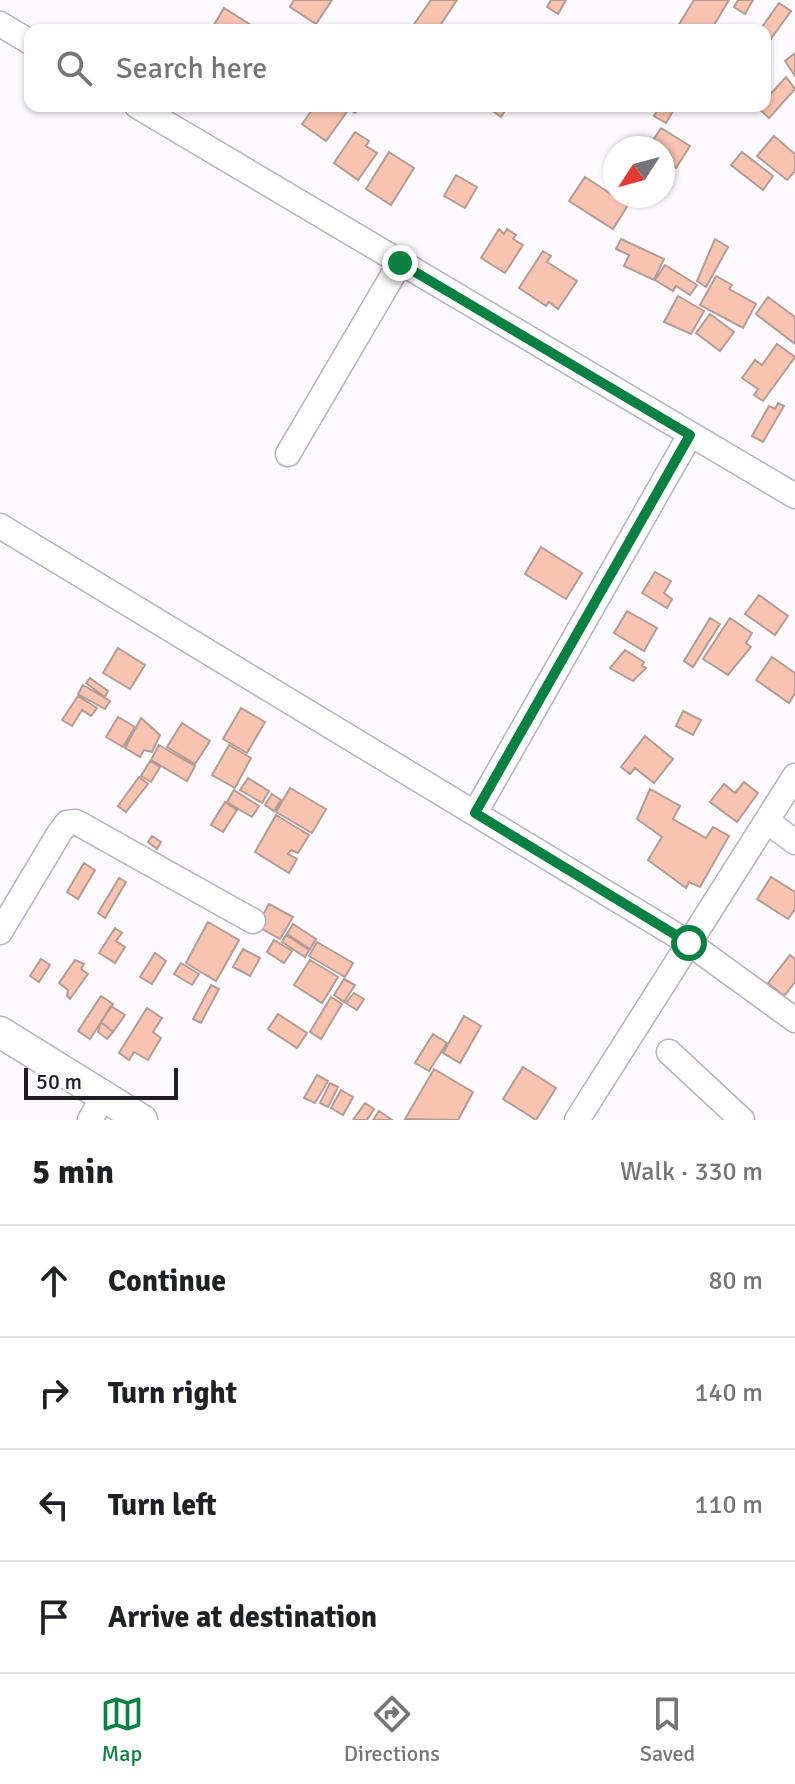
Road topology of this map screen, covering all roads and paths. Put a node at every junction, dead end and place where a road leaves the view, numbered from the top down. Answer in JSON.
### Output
{"nodes":[{"id":1,"x":0,"y":24,"type":"edge"},
{"id":2,"x":24,"y":38,"type":"edge"},
{"id":3,"x":147,"y":112,"type":"edge"},
{"id":4,"x":400,"y":263,"type":"junction"},
{"id":5,"x":690,"y":435,"type":"junction"},
{"id":6,"x":288,"y":454,"type":"dead end"},
{"id":7,"x":795,"y":496,"type":"edge"},
{"id":8,"x":0,"y":526,"type":"edge"},
{"id":9,"x":795,"y":776,"type":"edge"},
{"id":10,"x":475,"y":813,"type":"junction"},
{"id":11,"x":768,"y":822,"type":"junction"},
{"id":12,"x":795,"y":842,"type":"edge"},
{"id":13,"x":253,"y":921,"type":"dead end"},
{"id":14,"x":0,"y":932,"type":"edge"},
{"id":15,"x":689,"y":943,"type":"junction"},
{"id":16,"x":795,"y":1020,"type":"edge"},
{"id":17,"x":0,"y":1032,"type":"edge"},
{"id":18,"x":669,"y":1052,"type":"dead end"},
{"id":19,"x":96,"y":1108,"type":"edge"},
{"id":20,"x":142,"y":1120,"type":"edge"},
{"id":21,"x":577,"y":1120,"type":"edge"},
{"id":22,"x":742,"y":1120,"type":"edge"}],
"edges":[{"from":1,"to":2,"type":"street"},
{"from":3,"to":4,"type":"street"},
{"from":4,"to":5,"type":"street"},
{"from":4,"to":6,"type":"street"},
{"from":5,"to":7,"type":"street"},
{"from":5,"to":10,"type":"street"},
{"from":8,"to":10,"type":"street"},
{"from":9,"to":11,"type":"street"},
{"from":10,"to":15,"type":"street"},
{"from":11,"to":12,"type":"street"},
{"from":11,"to":15,"type":"street"},
{"from":13,"to":14,"type":"street"},
{"from":15,"to":16,"type":"street"},
{"from":15,"to":21,"type":"street"},
{"from":17,"to":19,"type":"street"},
{"from":18,"to":22,"type":"street"},
{"from":19,"to":20,"type":"street"}]}
